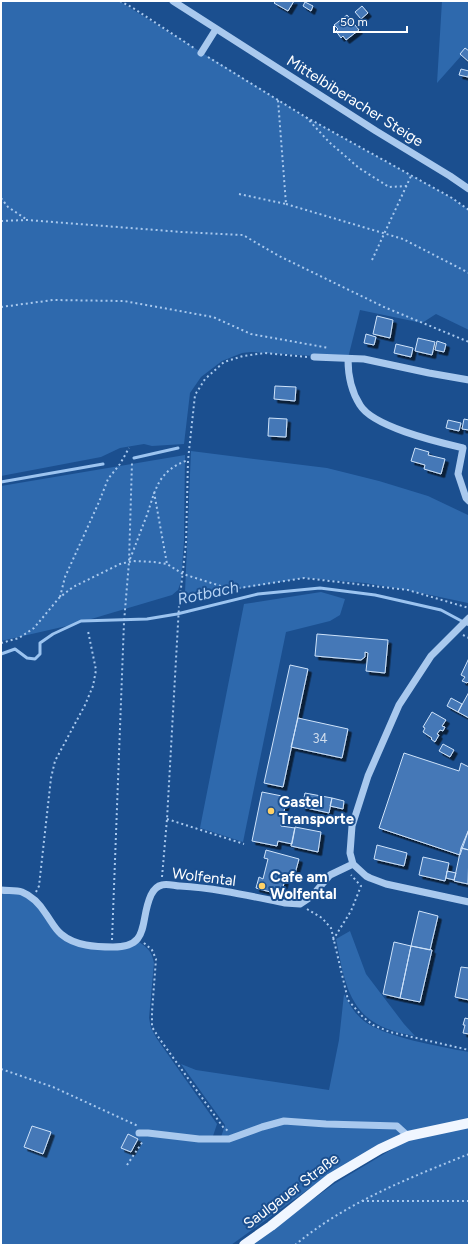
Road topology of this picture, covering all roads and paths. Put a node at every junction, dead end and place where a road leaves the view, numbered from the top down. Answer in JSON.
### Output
{"nodes":[{"id":1,"x":120,"y":1,"type":"edge"},
{"id":2,"x":173,"y":1,"type":"edge"},
{"id":3,"x":216,"y":29,"type":"junction"},
{"id":4,"x":201,"y":53,"type":"junction"},
{"id":5,"x":278,"y":100,"type":"junction"},
{"id":6,"x":304,"y":116,"type":"junction"},
{"id":7,"x":411,"y":176,"type":"junction"},
{"id":8,"x":407,"y":186,"type":"junction"},
{"id":9,"x":469,"y":189,"type":"edge"},
{"id":10,"x":239,"y":194,"type":"dead end"},
{"id":11,"x":1,"y":198,"type":"edge"},
{"id":12,"x":286,"y":204,"type":"junction"},
{"id":13,"x":469,"y":210,"type":"edge"},
{"id":14,"x":27,"y":220,"type":"junction"},
{"id":15,"x":1,"y":221,"type":"edge"},
{"id":16,"x":384,"y":232,"type":"junction"},
{"id":17,"x":372,"y":260,"type":"dead end"},
{"id":18,"x":469,"y":273,"type":"edge"},
{"id":19,"x":1,"y":307,"type":"edge"},
{"id":20,"x":469,"y":342,"type":"edge"},
{"id":21,"x":335,"y":349,"type":"dead end"},
{"id":22,"x":314,"y":357,"type":"joint"},
{"id":23,"x":348,"y":359,"type":"junction"},
{"id":24,"x":469,"y":380,"type":"edge"},
{"id":25,"x":129,"y":448,"type":"dead end"},
{"id":26,"x":188,"y":460,"type":"junction"},
{"id":27,"x":132,"y":462,"type":"dead end"},
{"id":28,"x":154,"y":490,"type":"junction"},
{"id":29,"x":469,"y":501,"type":"edge"},
{"id":30,"x":129,"y":562,"type":"junction"},
{"id":31,"x":167,"y":564,"type":"junction"},
{"id":32,"x":183,"y":574,"type":"junction"},
{"id":33,"x":59,"y":598,"type":"junction"},
{"id":34,"x":469,"y":608,"type":"edge"},
{"id":35,"x":469,"y":618,"type":"edge"},
{"id":36,"x":88,"y":632,"type":"dead end"},
{"id":37,"x":1,"y":643,"type":"edge"},
{"id":38,"x":167,"y":819,"type":"junction"},
{"id":39,"x":244,"y":844,"type":"dead end"},
{"id":40,"x":353,"y":864,"type":"junction"},
{"id":41,"x":345,"y":867,"type":"junction"},
{"id":42,"x":162,"y":885,"type":"junction"},
{"id":43,"x":1,"y":890,"type":"edge"},
{"id":44,"x":33,"y":899,"type":"junction"},
{"id":45,"x":469,"y":902,"type":"edge"},
{"id":46,"x":300,"y":904,"type":"junction"},
{"id":47,"x":138,"y":938,"type":"junction"},
{"id":48,"x":333,"y":940,"type":"junction"},
{"id":49,"x":112,"y":947,"type":"junction"},
{"id":50,"x":469,"y":1050,"type":"edge"},
{"id":51,"x":1,"y":1068,"type":"edge"},
{"id":52,"x":133,"y":1123,"type":"dead end"},
{"id":53,"x":469,"y":1123,"type":"edge"},
{"id":54,"x":139,"y":1133,"type":"dead end"},
{"id":55,"x":148,"y":1133,"type":"junction"},
{"id":56,"x":408,"y":1136,"type":"junction"},
{"id":57,"x":235,"y":1137,"type":"junction"},
{"id":58,"x":469,"y":1154,"type":"edge"},
{"id":59,"x":127,"y":1165,"type":"dead end"},
{"id":60,"x":361,"y":1201,"type":"junction"},
{"id":61,"x":469,"y":1201,"type":"edge"},
{"id":62,"x":244,"y":1245,"type":"edge"},
{"id":63,"x":295,"y":1245,"type":"edge"}],
"edges":[{"from":1,"to":4,"type":"path"},
{"from":2,"to":3,"type":"street","name":"Mittelbiberacher Steige"},
{"from":3,"to":4,"type":"street"},
{"from":3,"to":9,"type":"street","name":"Mittelbiberacher Steige"},
{"from":4,"to":5,"type":"path"},
{"from":5,"to":6,"type":"path"},
{"from":5,"to":12,"type":"path"},
{"from":6,"to":7,"type":"path"},
{"from":6,"to":8,"type":"path"},
{"from":7,"to":8,"type":"path"},
{"from":7,"to":13,"type":"path"},
{"from":8,"to":16,"type":"path"},
{"from":10,"to":12,"type":"path"},
{"from":11,"to":14,"type":"path"},
{"from":12,"to":16,"type":"path"},
{"from":14,"to":15,"type":"path"},
{"from":14,"to":20,"type":"path"},
{"from":16,"to":17,"type":"path"},
{"from":16,"to":18,"type":"path"},
{"from":19,"to":21,"type":"path"},
{"from":22,"to":23,"type":"street"},
{"from":22,"to":26,"type":"path"},
{"from":23,"to":24,"type":"street"},
{"from":23,"to":29,"type":"street"},
{"from":25,"to":33,"type":"path"},
{"from":26,"to":28,"type":"path"},
{"from":26,"to":32,"type":"path"},
{"from":27,"to":30,"type":"path"},
{"from":28,"to":30,"type":"path"},
{"from":28,"to":31,"type":"path"},
{"from":30,"to":31,"type":"path"},
{"from":30,"to":33,"type":"path"},
{"from":30,"to":49,"type":"path"},
{"from":31,"to":32,"type":"path"},
{"from":32,"to":34,"type":"path"},
{"from":32,"to":38,"type":"path"},
{"from":33,"to":37,"type":"path"},
{"from":35,"to":40,"type":"street"},
{"from":36,"to":44,"type":"path"},
{"from":38,"to":39,"type":"path"},
{"from":38,"to":42,"type":"path"},
{"from":40,"to":41,"type":"street"},
{"from":40,"to":45,"type":"street"},
{"from":41,"to":46,"type":"street"},
{"from":41,"to":48,"type":"path"},
{"from":42,"to":46,"type":"street","name":"Wolfental"},
{"from":42,"to":47,"type":"street","name":"Wolfental"},
{"from":43,"to":44,"type":"street"},
{"from":44,"to":49,"type":"street"},
{"from":46,"to":48,"type":"path"},
{"from":47,"to":49,"type":"street"},
{"from":47,"to":57,"type":"path"},
{"from":48,"to":50,"type":"path"},
{"from":51,"to":52,"type":"path"},
{"from":53,"to":56,"type":"main road","name":"Saulgauer Straße"},
{"from":54,"to":55,"type":"street"},
{"from":55,"to":57,"type":"street"},
{"from":55,"to":59,"type":"path"},
{"from":56,"to":57,"type":"street"},
{"from":56,"to":62,"type":"main road","name":"Saulgauer Straße"},
{"from":58,"to":60,"type":"path"},
{"from":60,"to":61,"type":"path"},
{"from":60,"to":63,"type":"path"}]}
